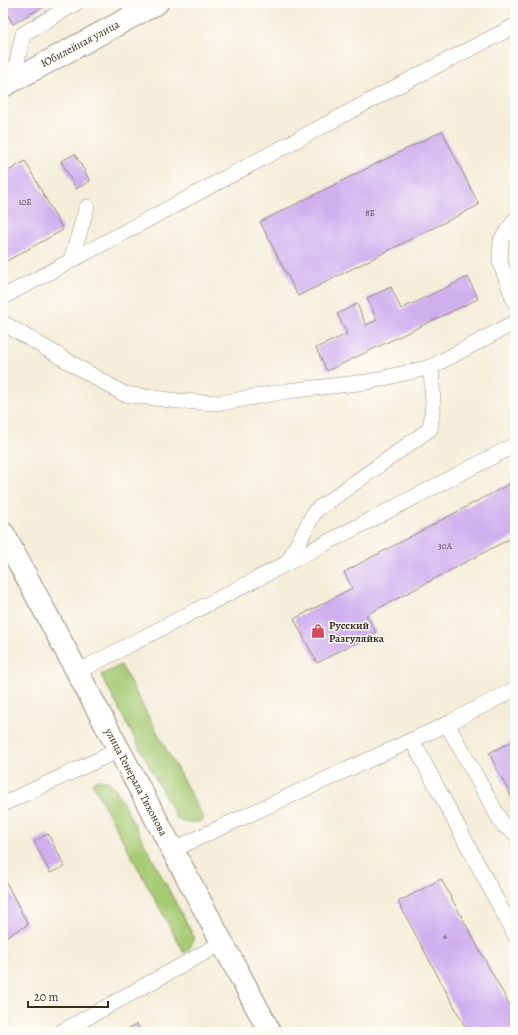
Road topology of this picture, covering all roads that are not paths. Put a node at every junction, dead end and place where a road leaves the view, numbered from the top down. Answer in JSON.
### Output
{"nodes":[{"id":1,"x":76,"y":3,"type":"edge"},
{"id":2,"x":151,"y":4,"type":"edge"},
{"id":3,"x":54,"y":8,"type":"edge"},
{"id":4,"x":515,"y":26,"type":"edge"},
{"id":5,"x":8,"y":83,"type":"edge"},
{"id":6,"x":87,"y":207,"type":"dead end"},
{"id":7,"x":515,"y":220,"type":"edge"},
{"id":8,"x":71,"y":260,"type":"junction"},
{"id":9,"x":3,"y":297,"type":"edge"},
{"id":10,"x":515,"y":303,"type":"edge"},
{"id":11,"x":515,"y":322,"type":"edge"},
{"id":12,"x":3,"y":323,"type":"edge"},
{"id":13,"x":431,"y":368,"type":"junction"},
{"id":14,"x":515,"y":445,"type":"edge"},
{"id":15,"x":3,"y":533,"type":"edge"},
{"id":16,"x":287,"y":564,"type":"junction"},
{"id":17,"x":77,"y":672,"type":"junction"},
{"id":18,"x":515,"y":689,"type":"edge"},
{"id":19,"x":447,"y":724,"type":"junction"},
{"id":20,"x":412,"y":740,"type":"junction"},
{"id":21,"x":119,"y":750,"type":"junction"},
{"id":22,"x":3,"y":804,"type":"edge"},
{"id":23,"x":515,"y":833,"type":"edge"},
{"id":24,"x":173,"y":850,"type":"junction"},
{"id":25,"x":515,"y":935,"type":"edge"},
{"id":26,"x":222,"y":943,"type":"junction"},
{"id":27,"x":61,"y":1032,"type":"edge"},
{"id":28,"x":270,"y":1032,"type":"edge"}],
"edges":[{"from":1,"to":3,"type":"lane"},
{"from":2,"to":5,"type":"main road","name":"Юбилейная улица"},
{"from":3,"to":5,"type":"lane"},
{"from":4,"to":8,"type":"lane"},
{"from":6,"to":8,"type":"lane"},
{"from":7,"to":10,"type":"lane"},
{"from":8,"to":9,"type":"lane"},
{"from":11,"to":13,"type":"lane"},
{"from":12,"to":13,"type":"lane"},
{"from":13,"to":16,"type":"lane"},
{"from":14,"to":16,"type":"lane"},
{"from":15,"to":17,"type":"main road","name":"улица Генерала Тихонова"},
{"from":16,"to":17,"type":"lane"},
{"from":17,"to":21,"type":"main road","name":"улица Генерала Тихонова"},
{"from":18,"to":19,"type":"lane"},
{"from":19,"to":20,"type":"lane"},
{"from":19,"to":23,"type":"lane"},
{"from":20,"to":24,"type":"lane"},
{"from":20,"to":25,"type":"lane"},
{"from":21,"to":22,"type":"lane"},
{"from":21,"to":24,"type":"main road","name":"улица Генерала Тихонова"},
{"from":24,"to":26,"type":"main road","name":"улица Генерала Тихонова"},
{"from":26,"to":27,"type":"lane"},
{"from":26,"to":28,"type":"main road","name":"улица Генерала Тихонова"}]}
